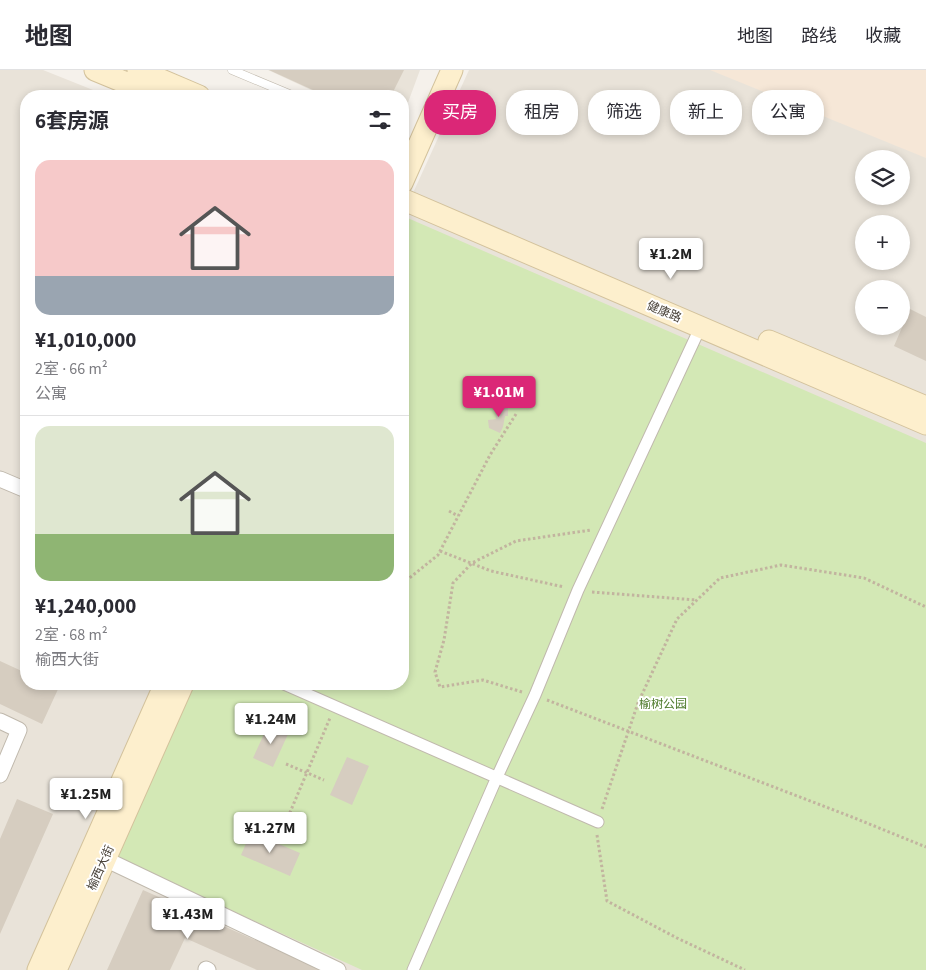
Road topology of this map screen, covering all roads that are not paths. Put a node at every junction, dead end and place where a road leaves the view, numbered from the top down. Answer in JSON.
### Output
{"nodes":[{"id":1,"x":95,"y":70,"type":"edge"},
{"id":2,"x":138,"y":70,"type":"edge"},
{"id":3,"x":232,"y":70,"type":"edge"},
{"id":4,"x":437,"y":70,"type":"edge"},
{"id":5,"x":452,"y":70,"type":"edge"},
{"id":6,"x":143,"y":90,"type":"edge"},
{"id":7,"x":185,"y":90,"type":"edge"},
{"id":8,"x":280,"y":90,"type":"edge"},
{"id":9,"x":409,"y":141,"type":"edge"},
{"id":10,"x":409,"y":143,"type":"edge"},
{"id":11,"x":409,"y":186,"type":"edge"},
{"id":12,"x":409,"y":203,"type":"edge"},
{"id":13,"x":700,"y":328,"type":"junction"},
{"id":14,"x":926,"y":407,"type":"edge"},
{"id":15,"x":926,"y":424,"type":"edge"},
{"id":16,"x":0,"y":480,"type":"edge"},
{"id":17,"x":20,"y":488,"type":"edge"},
{"id":18,"x":162,"y":690,"type":"edge"},
{"id":19,"x":180,"y":690,"type":"edge"},
{"id":20,"x":298,"y":690,"type":"edge"},
{"id":21,"x":0,"y":721,"type":"edge"},
{"id":22,"x":0,"y":775,"type":"edge"},
{"id":23,"x":497,"y":777,"type":"junction"},
{"id":24,"x":598,"y":822,"type":"road end"},
{"id":25,"x":105,"y":859,"type":"junction"},
{"id":26,"x":38,"y":970,"type":"edge"},
{"id":27,"x":56,"y":970,"type":"edge"},
{"id":28,"x":338,"y":970,"type":"edge"},
{"id":29,"x":413,"y":970,"type":"edge"}],
"edges":[{"from":1,"to":6,"type":"main road"},
{"from":2,"to":7,"type":"main road"},
{"from":3,"to":8,"type":"lane"},
{"from":4,"to":9,"type":"main road"},
{"from":5,"to":10,"type":"main road"},
{"from":11,"to":14,"type":"main road","name":"健康路"},
{"from":12,"to":13,"type":"main road","name":"健康路"},
{"from":13,"to":15,"type":"main road","name":"健康路"},
{"from":13,"to":23,"type":"street"},
{"from":16,"to":17,"type":"street"},
{"from":18,"to":26,"type":"main road","name":"榆西大街"},
{"from":19,"to":25,"type":"main road","name":"榆西大街"},
{"from":20,"to":23,"type":"street"},
{"from":21,"to":22,"type":"street"},
{"from":23,"to":24,"type":"street"},
{"from":23,"to":29,"type":"street"},
{"from":25,"to":27,"type":"main road","name":"榆西大街"},
{"from":25,"to":28,"type":"street"}]}
